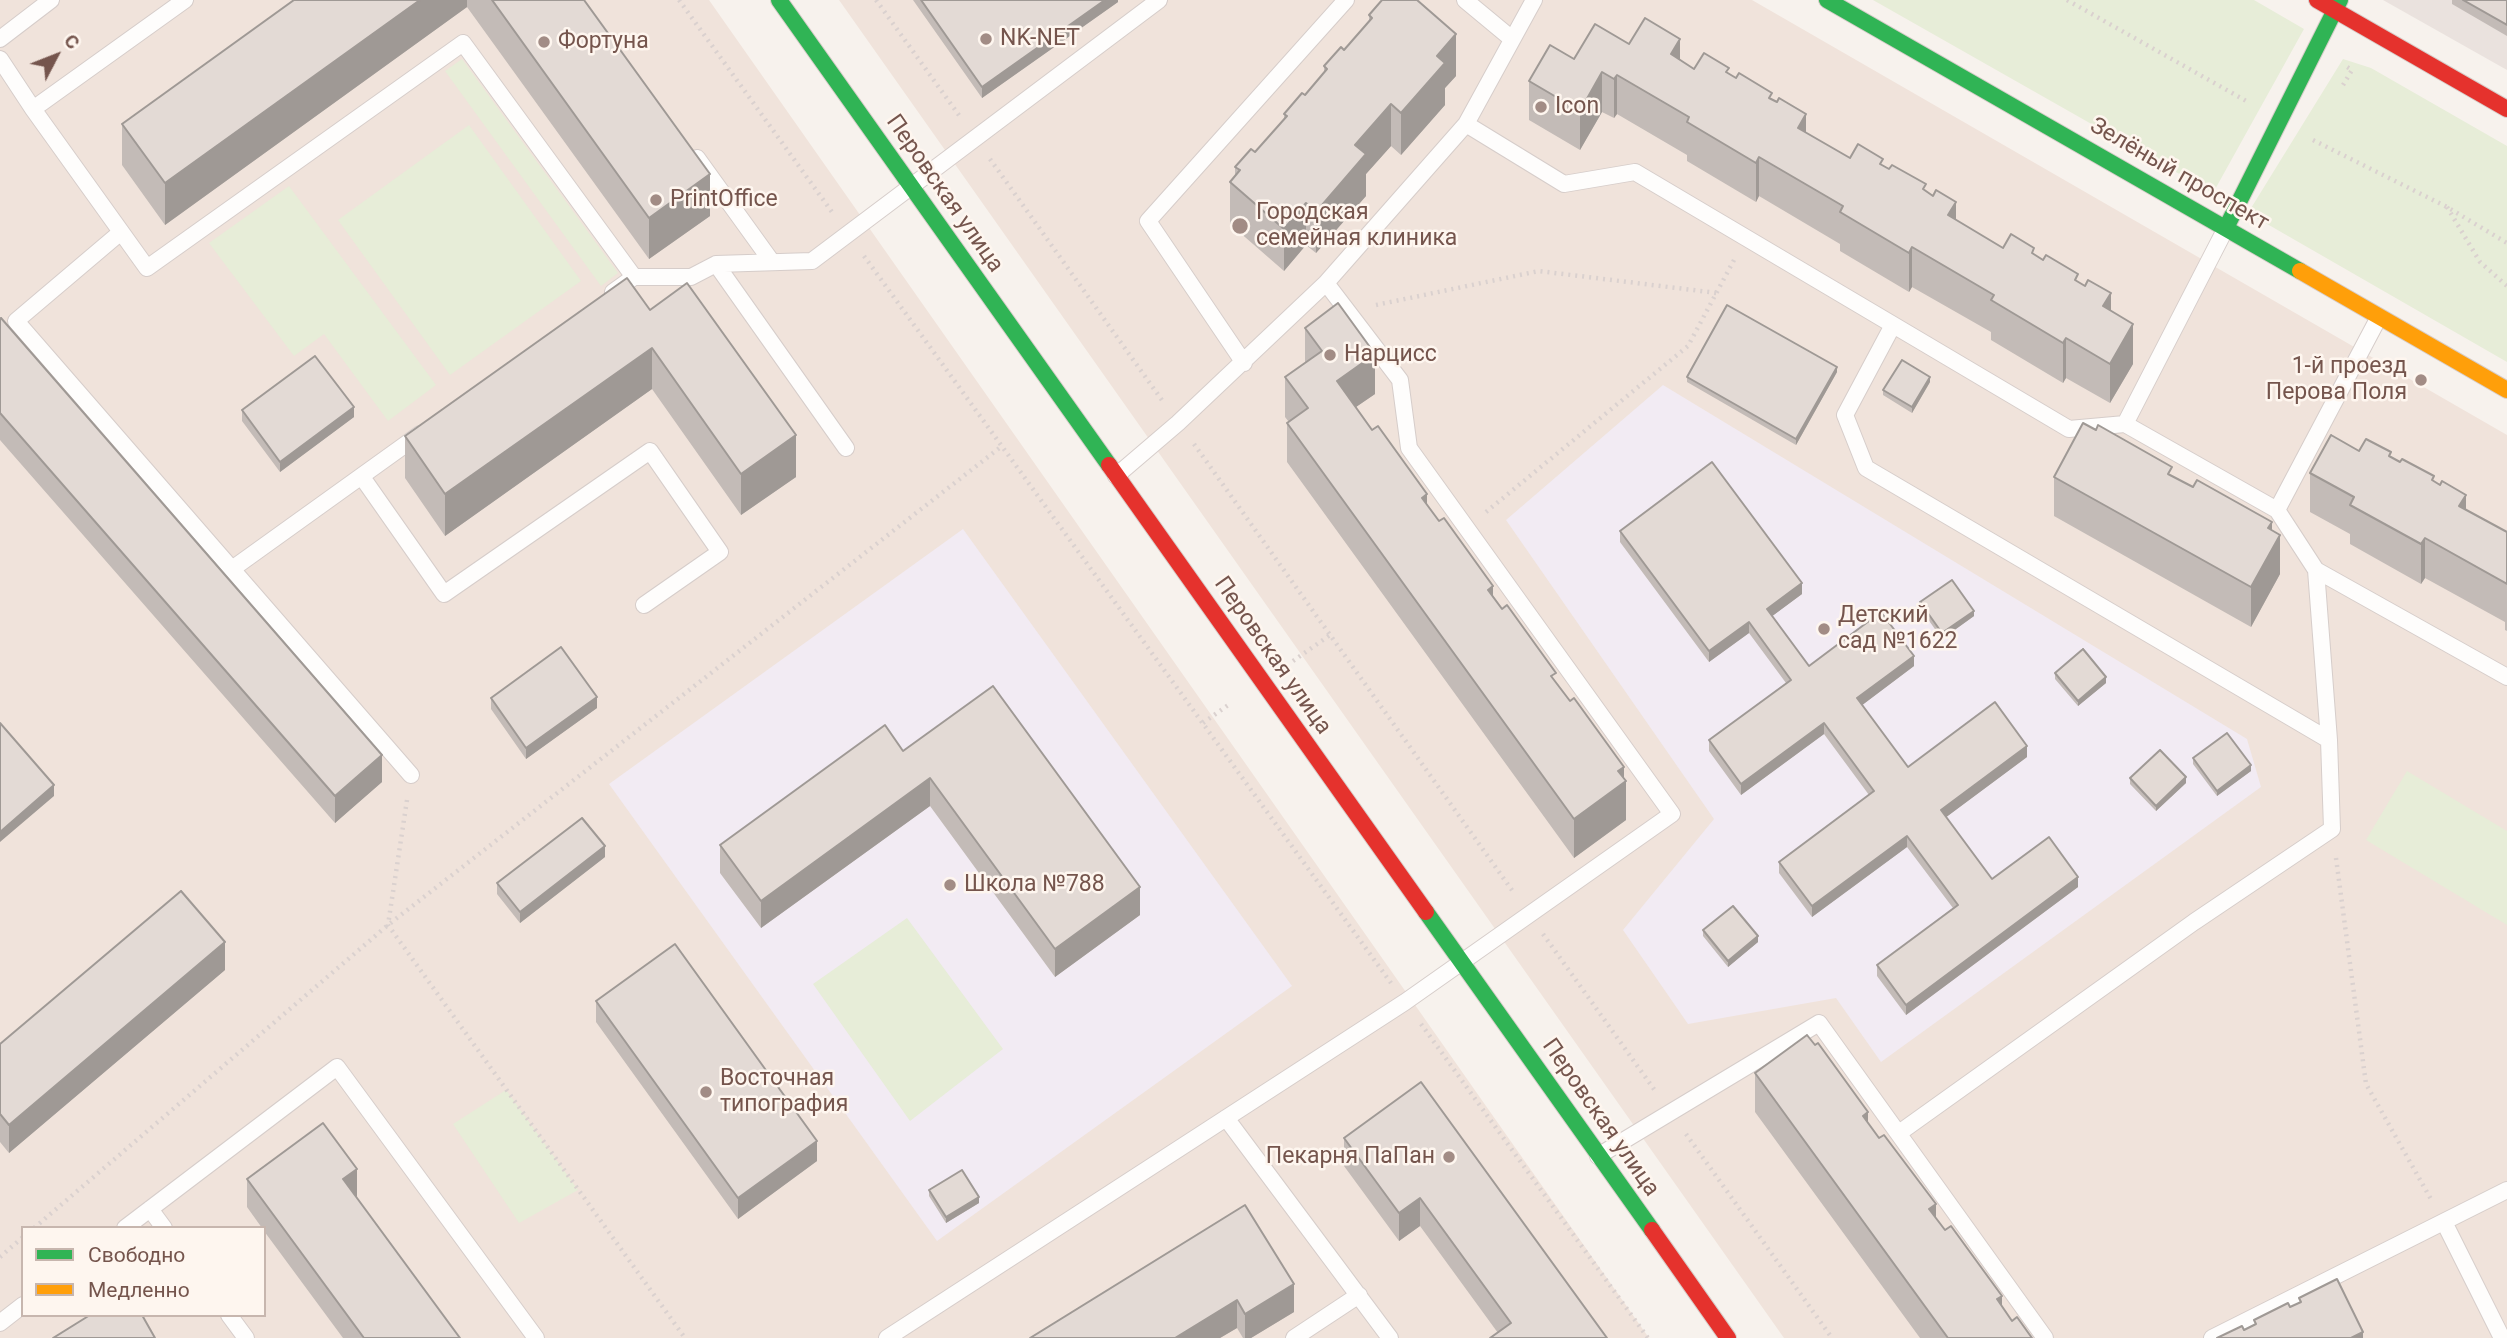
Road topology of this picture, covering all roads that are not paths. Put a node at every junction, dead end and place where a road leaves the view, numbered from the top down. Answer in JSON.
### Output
{"nodes":[{"id":1,"x":51,"y":0,"type":"edge"},
{"id":2,"x":185,"y":0,"type":"edge"},
{"id":3,"x":779,"y":0,"type":"edge"},
{"id":4,"x":1346,"y":0,"type":"edge"},
{"id":5,"x":1465,"y":0,"type":"edge"},
{"id":6,"x":1534,"y":0,"type":"edge"},
{"id":7,"x":1828,"y":0,"type":"edge"},
{"id":8,"x":2316,"y":0,"type":"edge"},
{"id":9,"x":1157,"y":1,"type":"edge"},
{"id":10,"x":2337,"y":5,"type":"edge"},
{"id":11,"x":0,"y":39,"type":"edge"},
{"id":12,"x":1512,"y":39,"type":"junction"},
{"id":13,"x":0,"y":59,"type":"edge"},
{"id":14,"x":33,"y":109,"type":"junction"},
{"id":15,"x":2507,"y":109,"type":"edge"},
{"id":16,"x":1466,"y":124,"type":"junction"},
{"id":17,"x":685,"y":142,"type":"edge"},
{"id":18,"x":912,"y":188,"type":"junction"},
{"id":19,"x":2226,"y":228,"type":"junction"},
{"id":20,"x":121,"y":232,"type":"junction"},
{"id":21,"x":772,"y":262,"type":"junction"},
{"id":22,"x":716,"y":264,"type":"junction"},
{"id":23,"x":634,"y":277,"type":"junction"},
{"id":24,"x":1326,"y":283,"type":"junction"},
{"id":25,"x":601,"y":301,"type":"edge"},
{"id":26,"x":2379,"y":317,"type":"junction"},
{"id":27,"x":1893,"y":325,"type":"junction"},
{"id":28,"x":1244,"y":363,"type":"junction"},
{"id":29,"x":2507,"y":390,"type":"edge"},
{"id":30,"x":438,"y":421,"type":"edge"},
{"id":31,"x":2125,"y":424,"type":"junction"},
{"id":32,"x":846,"y":448,"type":"dead end"},
{"id":33,"x":1116,"y":476,"type":"junction"},
{"id":34,"x":362,"y":477,"type":"junction"},
{"id":35,"x":2277,"y":510,"type":"junction"},
{"id":36,"x":232,"y":569,"type":"junction"},
{"id":37,"x":2316,"y":570,"type":"junction"},
{"id":38,"x":644,"y":605,"type":"dead end"},
{"id":39,"x":2507,"y":677,"type":"edge"},
{"id":40,"x":2329,"y":740,"type":"junction"},
{"id":41,"x":411,"y":775,"type":"road end"},
{"id":42,"x":1462,"y":964,"type":"junction"},
{"id":43,"x":1226,"y":1118,"type":"junction"},
{"id":44,"x":1899,"y":1133,"type":"junction"},
{"id":45,"x":1598,"y":1156,"type":"junction"},
{"id":46,"x":2507,"y":1190,"type":"edge"},
{"id":47,"x":150,"y":1209,"type":"junction"},
{"id":48,"x":2444,"y":1223,"type":"junction"},
{"id":49,"x":128,"y":1226,"type":"edge"},
{"id":50,"x":162,"y":1226,"type":"edge"},
{"id":51,"x":1359,"y":1296,"type":"junction"},
{"id":52,"x":21,"y":1307,"type":"edge"},
{"id":53,"x":230,"y":1317,"type":"edge"},
{"id":54,"x":0,"y":1323,"type":"edge"},
{"id":55,"x":246,"y":1338,"type":"edge"},
{"id":56,"x":536,"y":1338,"type":"edge"},
{"id":57,"x":887,"y":1338,"type":"edge"},
{"id":58,"x":1294,"y":1338,"type":"edge"},
{"id":59,"x":1390,"y":1338,"type":"edge"},
{"id":60,"x":1728,"y":1338,"type":"edge"},
{"id":61,"x":2045,"y":1338,"type":"edge"},
{"id":62,"x":2213,"y":1338,"type":"edge"},
{"id":63,"x":2502,"y":1338,"type":"edge"}],
"edges":[{"from":1,"to":11,"type":"lane"},
{"from":2,"to":14,"type":"lane"},
{"from":3,"to":18,"type":"main road","name":"Перовская улица"},
{"from":4,"to":28,"type":"lane"},
{"from":5,"to":12,"type":"lane"},
{"from":6,"to":12,"type":"lane"},
{"from":7,"to":19,"type":"main road","name":"Зелёный проспект"},
{"from":8,"to":10,"type":"main road"},
{"from":9,"to":18,"type":"lane"},
{"from":10,"to":15,"type":"main road"},
{"from":10,"to":19,"type":"main road"},
{"from":12,"to":16,"type":"lane"},
{"from":13,"to":14,"type":"lane"},
{"from":14,"to":20,"type":"lane"},
{"from":16,"to":24,"type":"lane"},
{"from":16,"to":27,"type":"lane"},
{"from":17,"to":21,"type":"lane"},
{"from":18,"to":21,"type":"lane"},
{"from":18,"to":33,"type":"main road","name":"Перовская улица"},
{"from":19,"to":26,"type":"main road","name":"Зелёный проспект"},
{"from":19,"to":31,"type":"lane"},
{"from":20,"to":23,"type":"lane"},
{"from":20,"to":36,"type":"lane"},
{"from":21,"to":22,"type":"lane"},
{"from":22,"to":23,"type":"lane"},
{"from":22,"to":32,"type":"lane"},
{"from":23,"to":25,"type":"lane"},
{"from":24,"to":28,"type":"lane"},
{"from":24,"to":42,"type":"lane"},
{"from":26,"to":29,"type":"main road","name":"Зелёный проспект"},
{"from":26,"to":35,"type":"lane"},
{"from":27,"to":31,"type":"lane"},
{"from":27,"to":40,"type":"lane"},
{"from":28,"to":33,"type":"lane"},
{"from":30,"to":34,"type":"lane"},
{"from":31,"to":35,"type":"lane"},
{"from":33,"to":42,"type":"main road","name":"Перовская улица"},
{"from":34,"to":36,"type":"lane"},
{"from":34,"to":38,"type":"lane"},
{"from":35,"to":37,"type":"lane"},
{"from":36,"to":41,"type":"lane"},
{"from":37,"to":39,"type":"lane"},
{"from":37,"to":40,"type":"lane"},
{"from":40,"to":44,"type":"lane"},
{"from":42,"to":43,"type":"lane"},
{"from":42,"to":45,"type":"main road","name":"Перовская улица"},
{"from":43,"to":51,"type":"lane"},
{"from":43,"to":57,"type":"lane"},
{"from":44,"to":45,"type":"lane"},
{"from":44,"to":61,"type":"lane"},
{"from":45,"to":60,"type":"main road","name":"Перовская улица"},
{"from":46,"to":48,"type":"lane"},
{"from":47,"to":49,"type":"lane"},
{"from":47,"to":50,"type":"lane"},
{"from":47,"to":56,"type":"lane"},
{"from":48,"to":62,"type":"lane"},
{"from":48,"to":63,"type":"lane"},
{"from":51,"to":58,"type":"lane"},
{"from":51,"to":59,"type":"lane"},
{"from":52,"to":54,"type":"lane"},
{"from":53,"to":55,"type":"lane"}]}
